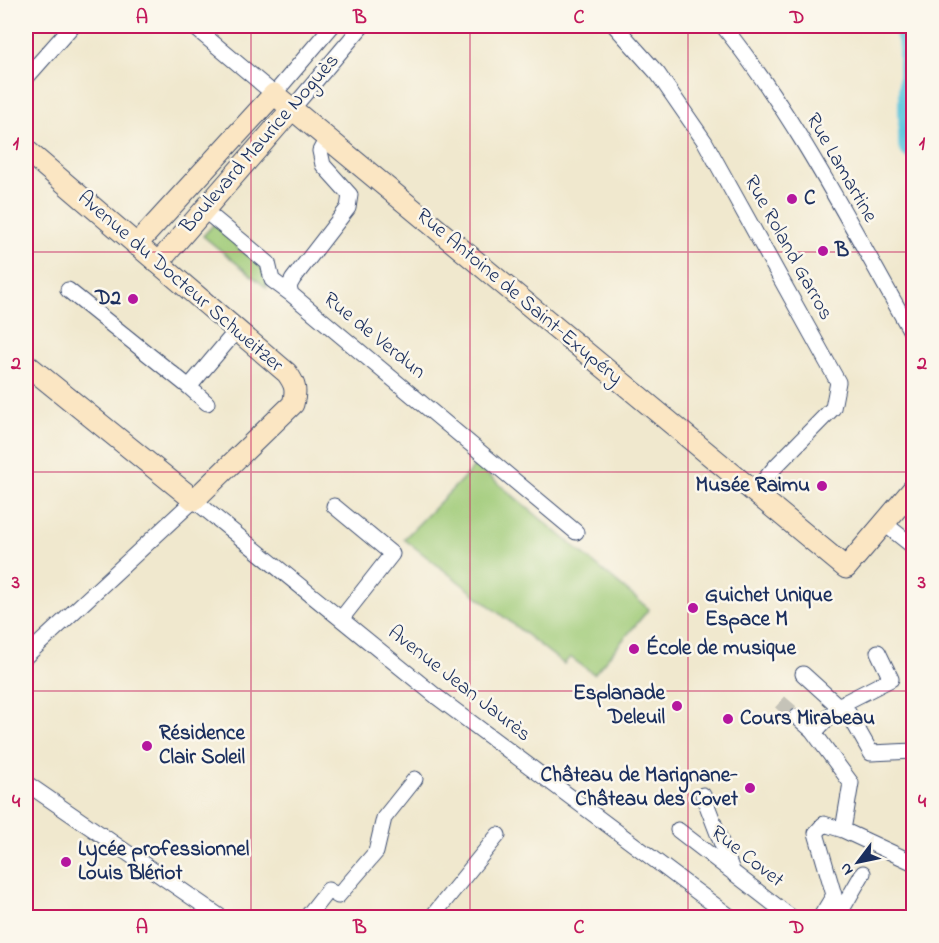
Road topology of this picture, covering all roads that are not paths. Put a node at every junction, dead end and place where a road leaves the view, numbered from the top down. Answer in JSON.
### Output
{"nodes":[{"id":1,"x":72,"y":26,"type":"edge"},
{"id":2,"x":194,"y":26,"type":"edge"},
{"id":3,"x":332,"y":26,"type":"edge"},
{"id":4,"x":362,"y":26,"type":"edge"},
{"id":5,"x":615,"y":26,"type":"edge"},
{"id":6,"x":723,"y":26,"type":"edge"},
{"id":7,"x":26,"y":78,"type":"edge"},
{"id":8,"x":274,"y":94,"type":"junction"},
{"id":9,"x":292,"y":109,"type":"junction"},
{"id":10,"x":327,"y":138,"type":"junction"},
{"id":11,"x":26,"y":150,"type":"edge"},
{"id":12,"x":204,"y":210,"type":"junction"},
{"id":13,"x":136,"y":244,"type":"junction"},
{"id":14,"x":158,"y":263,"type":"junction"},
{"id":15,"x":68,"y":290,"type":"dead end"},
{"id":16,"x":291,"y":294,"type":"junction"},
{"id":17,"x":237,"y":330,"type":"junction"},
{"id":18,"x":914,"y":337,"type":"edge"},
{"id":19,"x":26,"y":364,"type":"edge"},
{"id":20,"x":189,"y":387,"type":"junction"},
{"id":21,"x":207,"y":402,"type":"dead end"},
{"id":22,"x":914,"y":488,"type":"edge"},
{"id":23,"x":755,"y":491,"type":"junction"},
{"id":24,"x":194,"y":500,"type":"junction"},
{"id":25,"x":334,"y":507,"type":"dead end"},
{"id":26,"x":885,"y":524,"type":"junction"},
{"id":27,"x":576,"y":532,"type":"dead end"},
{"id":28,"x":914,"y":547,"type":"edge"},
{"id":29,"x":340,"y":619,"type":"junction"},
{"id":30,"x":878,"y":652,"type":"dead end"},
{"id":31,"x":26,"y":656,"type":"edge"},
{"id":32,"x":803,"y":674,"type":"dead end"},
{"id":33,"x":840,"y":705,"type":"junction"},
{"id":34,"x":797,"y":717,"type":"tunnel mouth"},
{"id":35,"x":814,"y":734,"type":"junction"},
{"id":36,"x":914,"y":751,"type":"edge"},
{"id":37,"x":415,"y":779,"type":"dead end"},
{"id":38,"x":26,"y":783,"type":"edge"},
{"id":39,"x":703,"y":795,"type":"dead end"},
{"id":40,"x":678,"y":830,"type":"dead end"},
{"id":41,"x":843,"y":830,"type":"junction"},
{"id":42,"x":498,"y":835,"type":"dead end"},
{"id":43,"x":914,"y":863,"type":"edge"},
{"id":44,"x":733,"y":873,"type":"junction"},
{"id":45,"x":863,"y":873,"type":"dead end"},
{"id":46,"x":828,"y":917,"type":"edge"},
{"id":47,"x":222,"y":918,"type":"edge"},
{"id":48,"x":306,"y":918,"type":"edge"},
{"id":49,"x":431,"y":918,"type":"edge"},
{"id":50,"x":732,"y":918,"type":"edge"},
{"id":51,"x":792,"y":918,"type":"edge"}],
"edges":[{"from":1,"to":7,"type":"street"},
{"from":2,"to":8,"type":"street","name":"Rue Antoine de Saint-Exupéry"},
{"from":3,"to":8,"type":"street","name":"Boulevard Maurice Noguès"},
{"from":4,"to":9,"type":"street","name":"Boulevard Maurice Noguès"},
{"from":5,"to":23,"type":"street","name":"Rue Roland Garros"},
{"from":6,"to":18,"type":"street","name":"Rue Lamartine"},
{"from":8,"to":9,"type":"main road","name":"Rue Antoine de Saint-Exupéry"},
{"from":8,"to":13,"type":"main road","name":"Boulevard Maurice Noguès"},
{"from":9,"to":10,"type":"main road","name":"Rue Antoine de Saint-Exupéry"},
{"from":9,"to":12,"type":"main road","name":"Boulevard Maurice Noguès"},
{"from":10,"to":16,"type":"street","name":"Rue de Verdun"},
{"from":10,"to":23,"type":"main road","name":"Rue Antoine de Saint-Exupéry"},
{"from":11,"to":13,"type":"main road","name":"Avenue du Docteur Schweitzer"},
{"from":12,"to":14,"type":"main road","name":"Boulevard Maurice Noguès"},
{"from":12,"to":16,"type":"street"},
{"from":13,"to":14,"type":"main road","name":"Avenue du Docteur Schweitzer"},
{"from":14,"to":17,"type":"main road","name":"Avenue du Docteur Schweitzer"},
{"from":15,"to":20,"type":"street"},
{"from":16,"to":27,"type":"street","name":"Rue de Verdun"},
{"from":17,"to":20,"type":"street"},
{"from":17,"to":24,"type":"main road","name":"Avenue du Docteur Schweitzer"},
{"from":19,"to":24,"type":"main road"},
{"from":20,"to":21,"type":"street"},
{"from":22,"to":26,"type":"main road"},
{"from":23,"to":26,"type":"main road","name":"Rue Antoine de Saint-Exupéry"},
{"from":24,"to":29,"type":"street","name":"Avenue Jean Jaurès"},
{"from":24,"to":31,"type":"street"},
{"from":25,"to":29,"type":"street"},
{"from":26,"to":28,"type":"street"},
{"from":29,"to":50,"type":"street","name":"Avenue Jean Jaurès"},
{"from":30,"to":33,"type":"street"},
{"from":32,"to":33,"type":"street"},
{"from":33,"to":35,"type":"street"},
{"from":33,"to":36,"type":"street"},
{"from":34,"to":35,"type":"street"},
{"from":35,"to":41,"type":"street"},
{"from":37,"to":48,"type":"street"},
{"from":38,"to":47,"type":"street"},
{"from":39,"to":44,"type":"street"},
{"from":40,"to":44,"type":"street","name":"Rue Covet"},
{"from":41,"to":43,"type":"street"},
{"from":41,"to":46,"type":"street"},
{"from":42,"to":49,"type":"street"},
{"from":44,"to":51,"type":"street","name":"Rue Covet"},
{"from":45,"to":46,"type":"street"}]}
